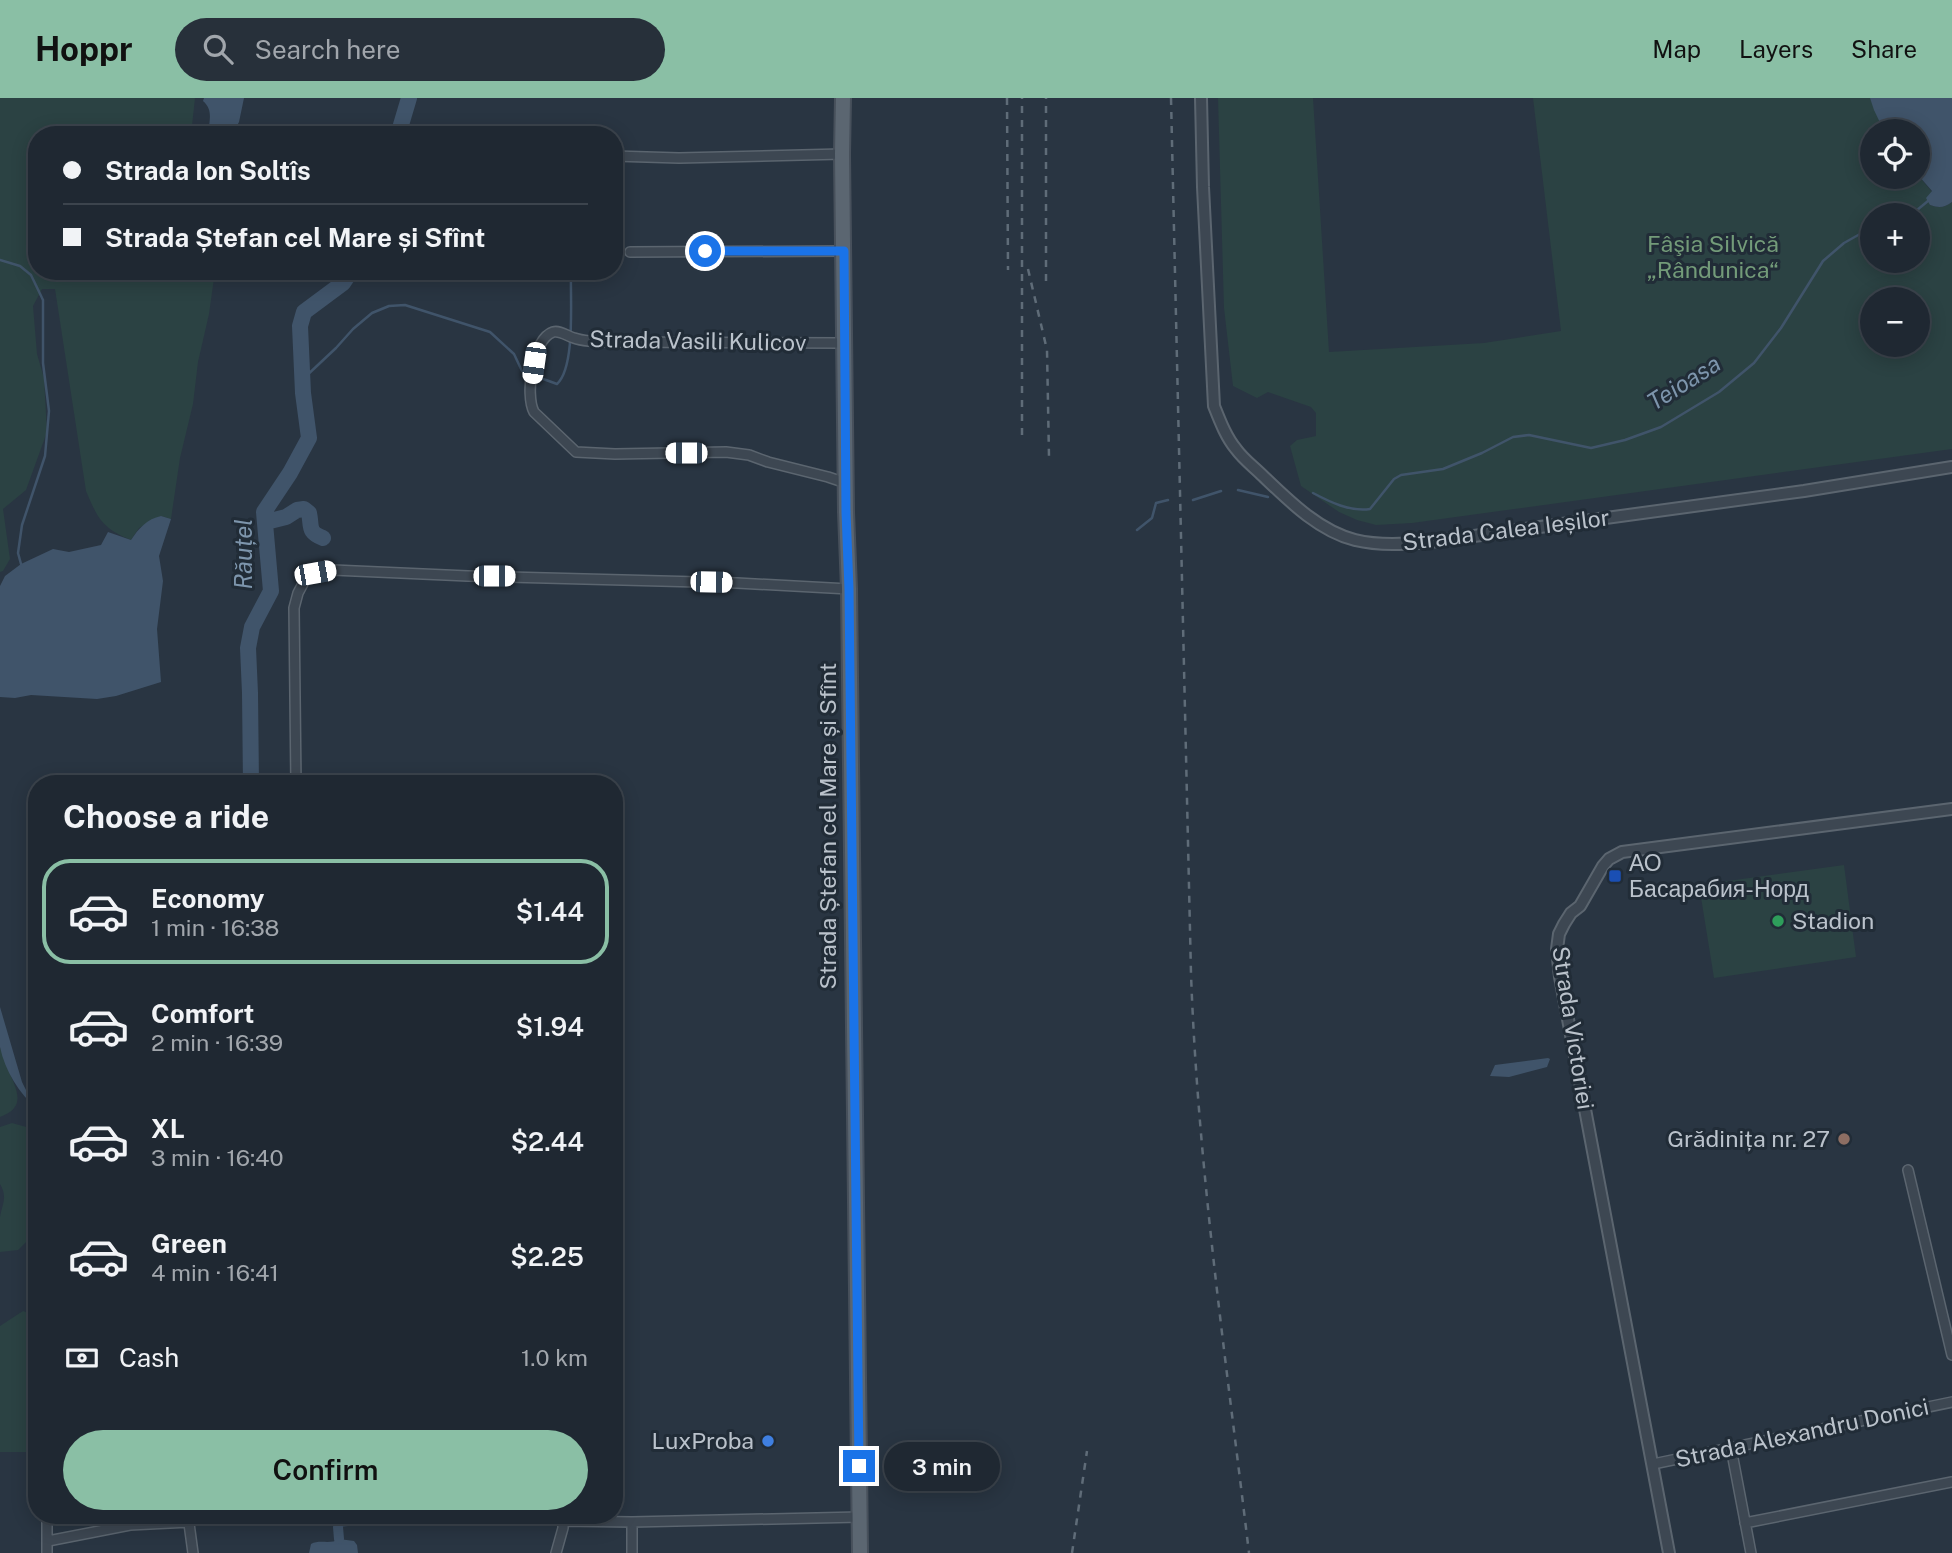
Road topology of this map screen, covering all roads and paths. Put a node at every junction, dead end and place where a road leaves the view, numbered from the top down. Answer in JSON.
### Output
{"nodes":[{"id":1,"x":843,"y":98,"type":"edge"},
{"id":2,"x":1201,"y":98,"type":"edge"},
{"id":3,"x":842,"y":154,"type":"junction"},
{"id":4,"x":623,"y":156,"type":"edge"},
{"id":5,"x":629,"y":251,"type":"dead end"},
{"id":6,"x":844,"y":251,"type":"junction"},
{"id":7,"x":844,"y":343,"type":"junction"},
{"id":8,"x":1952,"y":467,"type":"edge"},
{"id":9,"x":846,"y":483,"type":"junction"},
{"id":10,"x":849,"y":589,"type":"junction"},
{"id":11,"x":296,"y":775,"type":"edge"},
{"id":12,"x":1952,"y":809,"type":"edge"},
{"id":13,"x":1908,"y":1170,"type":"dead end"},
{"id":14,"x":1952,"y":1354,"type":"edge"},
{"id":15,"x":1952,"y":1402,"type":"edge"},
{"id":16,"x":1731,"y":1448,"type":"junction"},
{"id":17,"x":1653,"y":1464,"type":"junction"},
{"id":18,"x":1952,"y":1482,"type":"edge"},
{"id":19,"x":860,"y":1517,"type":"junction"},
{"id":20,"x":623,"y":1521,"type":"edge"},
{"id":21,"x":632,"y":1522,"type":"junction"},
{"id":22,"x":1745,"y":1523,"type":"junction"},
{"id":23,"x":47,"y":1524,"type":"edge"},
{"id":24,"x":140,"y":1524,"type":"edge"},
{"id":25,"x":190,"y":1524,"type":"edge"},
{"id":26,"x":562,"y":1524,"type":"edge"},
{"id":27,"x":48,"y":1541,"type":"junction"},
{"id":28,"x":47,"y":1553,"type":"edge"},
{"id":29,"x":193,"y":1553,"type":"edge"},
{"id":30,"x":556,"y":1553,"type":"edge"},
{"id":31,"x":632,"y":1553,"type":"edge"},
{"id":32,"x":860,"y":1553,"type":"edge"},
{"id":33,"x":1669,"y":1553,"type":"edge"},
{"id":34,"x":1751,"y":1553,"type":"edge"}],
"edges":[{"from":1,"to":3,"type":"main road","name":"Strada Ștefan cel Mare și Sfînt"},
{"from":2,"to":8,"type":"street","name":"Strada Calea Ieșilor"},
{"from":3,"to":4,"type":"street"},
{"from":3,"to":6,"type":"main road","name":"Strada Ștefan cel Mare și Sfînt"},
{"from":5,"to":6,"type":"street"},
{"from":6,"to":7,"type":"main road","name":"Strada Ștefan cel Mare și Sfînt"},
{"from":7,"to":9,"type":"main road","name":"Strada Ștefan cel Mare și Sfînt"},
{"from":7,"to":9,"type":"street","name":"Strada Vasili Kulicov"},
{"from":9,"to":10,"type":"main road","name":"Strada Ștefan cel Mare și Sfînt"},
{"from":10,"to":11,"type":"street"},
{"from":10,"to":19,"type":"main road","name":"Strada Ștefan cel Mare și Sfînt"},
{"from":12,"to":17,"type":"street","name":"Strada Victoriei"},
{"from":13,"to":14,"type":"street"},
{"from":15,"to":16,"type":"street","name":"Strada Alexandru Donici"},
{"from":16,"to":17,"type":"street","name":"Strada Alexandru Donici"},
{"from":16,"to":22,"type":"street"},
{"from":17,"to":33,"type":"street","name":"Strada Victoriei"},
{"from":18,"to":22,"type":"street"},
{"from":19,"to":21,"type":"street"},
{"from":19,"to":32,"type":"main road","name":"Strada Ștefan cel Mare și Sfînt"},
{"from":20,"to":21,"type":"street"},
{"from":21,"to":31,"type":"street"},
{"from":22,"to":34,"type":"street"},
{"from":23,"to":27,"type":"street"},
{"from":24,"to":27,"type":"street"},
{"from":25,"to":29,"type":"street"},
{"from":26,"to":30,"type":"street"},
{"from":27,"to":28,"type":"street"}]}
